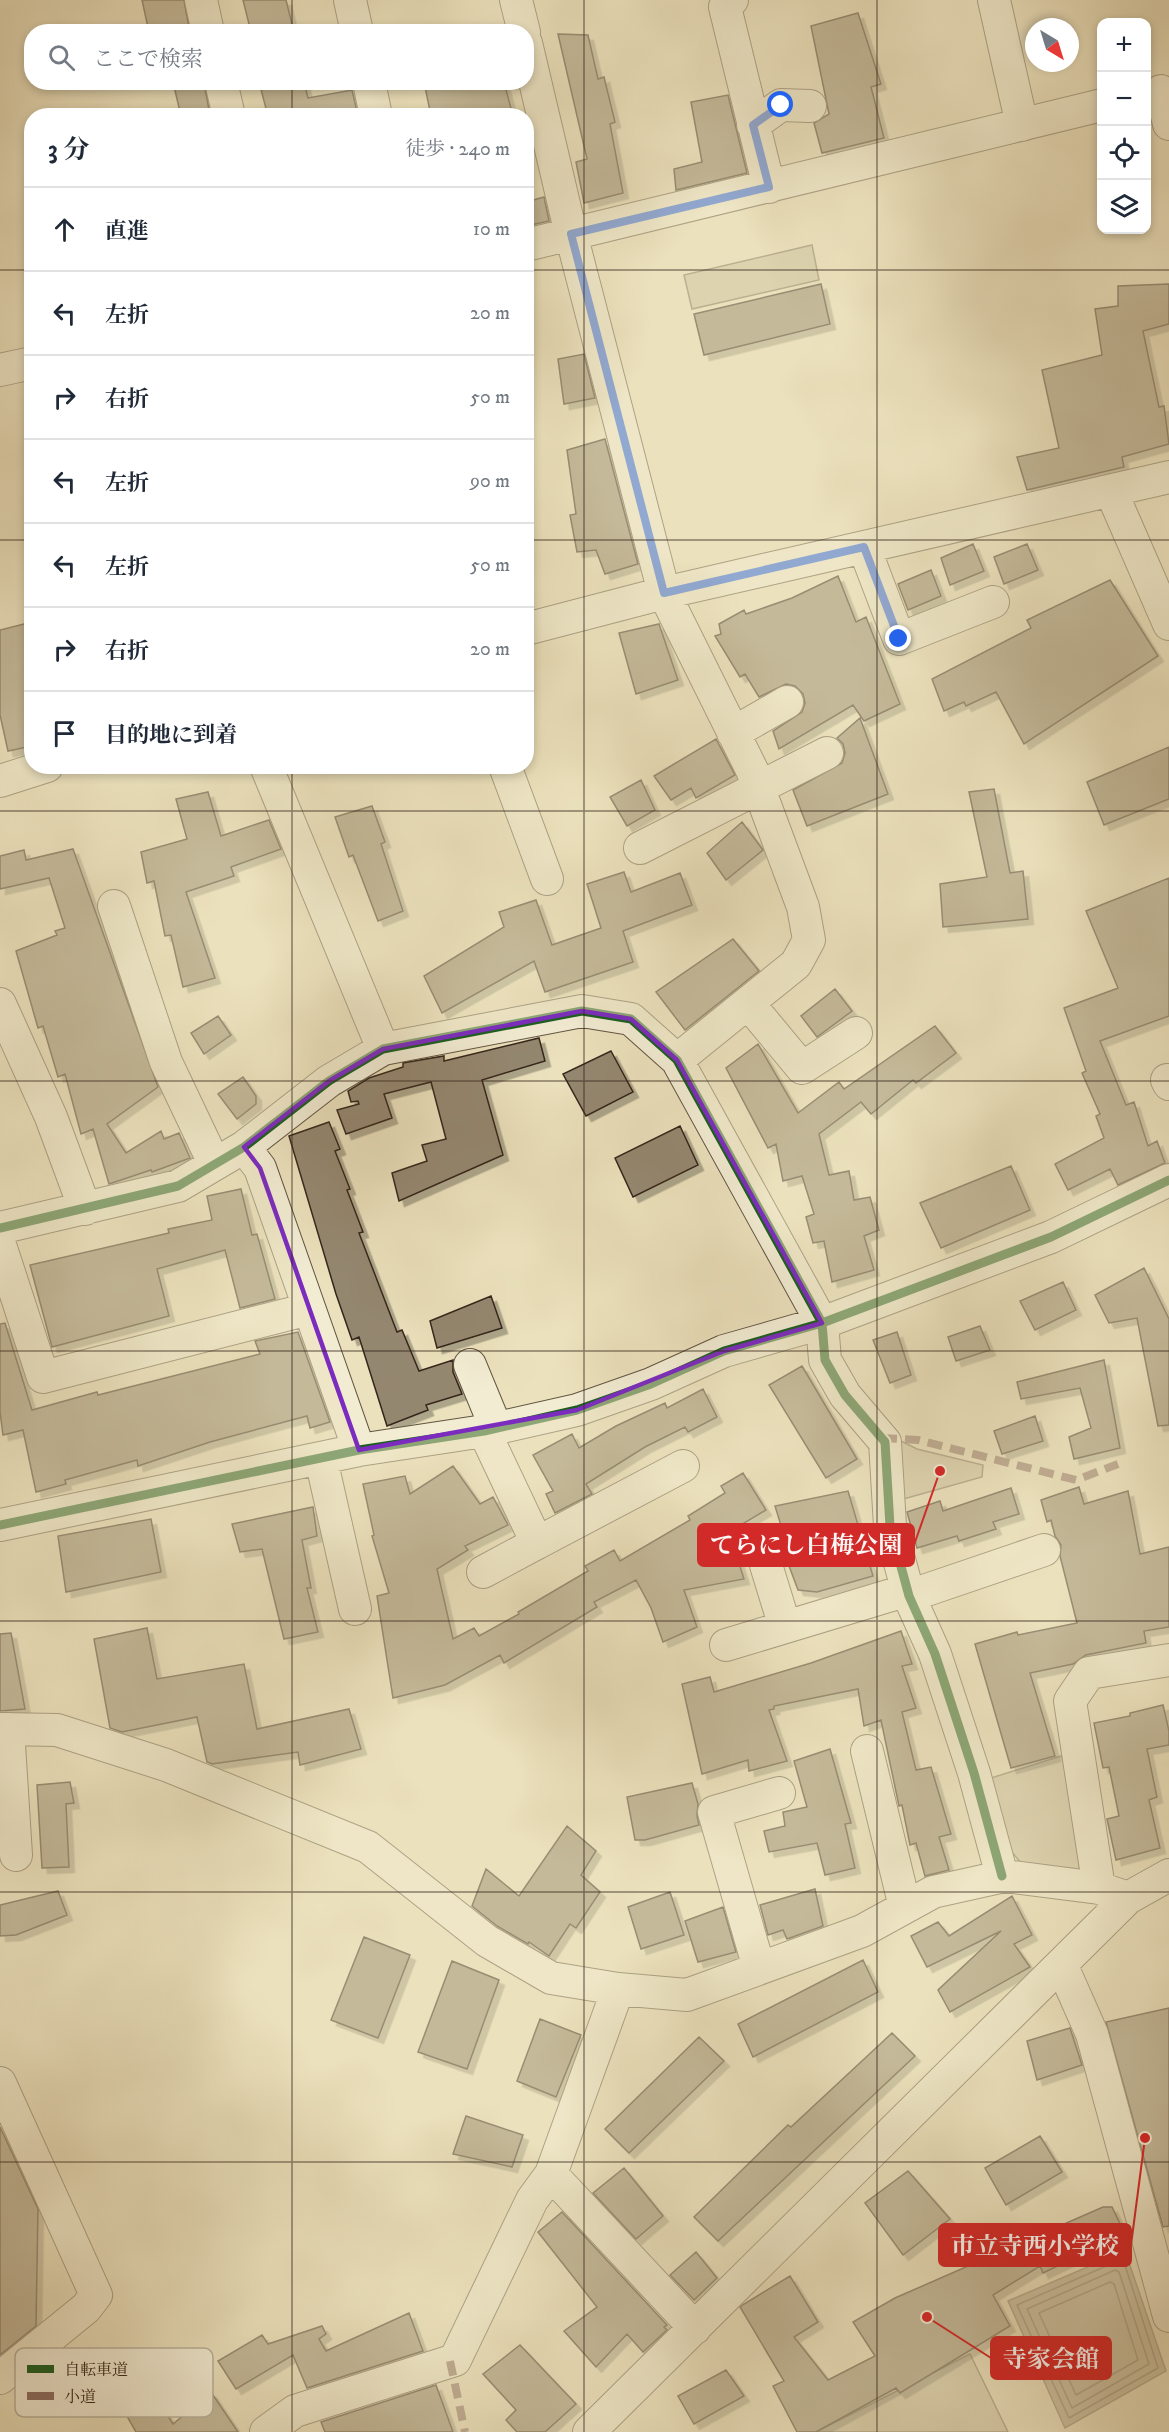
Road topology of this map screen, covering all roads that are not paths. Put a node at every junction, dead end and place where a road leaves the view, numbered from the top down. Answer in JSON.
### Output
{"nodes":[{"id":1,"x":201,"y":0,"type":"edge"},
{"id":2,"x":350,"y":0,"type":"edge"},
{"id":3,"x":516,"y":0,"type":"edge"},
{"id":4,"x":732,"y":0,"type":"edge"},
{"id":5,"x":994,"y":0,"type":"edge"},
{"id":6,"x":206,"y":24,"type":"edge"},
{"id":7,"x":355,"y":24,"type":"edge"},
{"id":8,"x":522,"y":24,"type":"edge"},
{"id":9,"x":534,"y":77,"type":"edge"},
{"id":10,"x":223,"y":90,"type":"edge"},
{"id":11,"x":371,"y":90,"type":"edge"},
{"id":12,"x":1159,"y":91,"type":"edge"},
{"id":13,"x":810,"y":106,"type":"dead end"},
{"id":14,"x":1097,"y":106,"type":"edge"},
{"id":15,"x":227,"y":108,"type":"edge"},
{"id":16,"x":374,"y":108,"type":"edge"},
{"id":17,"x":1169,"y":124,"type":"edge"},
{"id":18,"x":753,"y":125,"type":"junction"},
{"id":19,"x":1022,"y":125,"type":"junction"},
{"id":20,"x":769,"y":187,"type":"junction"},
{"id":21,"x":571,"y":234,"type":"junction"},
{"id":22,"x":534,"y":243,"type":"edge"},
{"id":23,"x":24,"y":365,"type":"edge"},
{"id":24,"x":0,"y":370,"type":"edge"},
{"id":25,"x":1169,"y":477,"type":"edge"},
{"id":26,"x":1111,"y":491,"type":"junction"},
{"id":27,"x":864,"y":547,"type":"junction"},
{"id":28,"x":664,"y":593,"type":"junction"},
{"id":29,"x":993,"y":602,"type":"dead end"},
{"id":30,"x":1169,"y":624,"type":"edge"},
{"id":31,"x":534,"y":626,"type":"edge"},
{"id":32,"x":787,"y":702,"type":"dead end"},
{"id":33,"x":733,"y":733,"type":"junction"},
{"id":34,"x":827,"y":753,"type":"dead end"},
{"id":35,"x":24,"y":769,"type":"edge"},
{"id":36,"x":2,"y":771,"type":"edge"},
{"id":37,"x":269,"y":774,"type":"edge"},
{"id":38,"x":508,"y":774,"type":"edge"},
{"id":39,"x":758,"y":787,"type":"junction"},
{"id":40,"x":640,"y":848,"type":"dead end"},
{"id":41,"x":547,"y":879,"type":"dead end"},
{"id":42,"x":114,"y":906,"type":"dead end"},
{"id":43,"x":748,"y":1003,"type":"junction"},
{"id":44,"x":0,"y":1004,"type":"edge"},
{"id":45,"x":856,"y":1033,"type":"dead end"},
{"id":46,"x":383,"y":1049,"type":"junction"},
{"id":47,"x":677,"y":1060,"type":"junction"},
{"id":48,"x":244,"y":1147,"type":"junction"},
{"id":49,"x":214,"y":1163,"type":"junction"},
{"id":50,"x":1169,"y":1179,"type":"edge"},
{"id":51,"x":86,"y":1209,"type":"junction"},
{"id":52,"x":0,"y":1228,"type":"edge"},
{"id":53,"x":0,"y":1245,"type":"edge"},
{"id":54,"x":309,"y":1309,"type":"junction"},
{"id":55,"x":822,"y":1323,"type":"junction"},
{"id":56,"x":470,"y":1365,"type":"dead end"},
{"id":57,"x":490,"y":1430,"type":"junction"},
{"id":58,"x":359,"y":1450,"type":"junction"},
{"id":59,"x":321,"y":1460,"type":"junction"},
{"id":60,"x":683,"y":1466,"type":"dead end"},
{"id":61,"x":0,"y":1525,"type":"edge"},
{"id":62,"x":537,"y":1543,"type":"junction"},
{"id":63,"x":1044,"y":1550,"type":"dead end"},
{"id":64,"x":766,"y":1565,"type":"dead end"},
{"id":65,"x":483,"y":1572,"type":"dead end"},
{"id":66,"x":908,"y":1593,"type":"junction"},
{"id":67,"x":355,"y":1609,"type":"dead end"},
{"id":68,"x":785,"y":1627,"type":"junction"},
{"id":69,"x":726,"y":1645,"type":"dead end"},
{"id":70,"x":1169,"y":1660,"type":"edge"},
{"id":71,"x":4,"y":1729,"type":"edge"},
{"id":72,"x":867,"y":1751,"type":"dead end"},
{"id":73,"x":779,"y":1793,"type":"dead end"},
{"id":74,"x":16,"y":1855,"type":"dead end"},
{"id":75,"x":1169,"y":1875,"type":"edge"},
{"id":76,"x":1002,"y":1876,"type":"junction"},
{"id":77,"x":1099,"y":1888,"type":"junction"},
{"id":78,"x":1128,"y":1898,"type":"junction"},
{"id":79,"x":905,"y":1907,"type":"junction"},
{"id":80,"x":1062,"y":1966,"type":"junction"},
{"id":81,"x":759,"y":1968,"type":"junction"},
{"id":82,"x":618,"y":1989,"type":"junction"},
{"id":83,"x":0,"y":2083,"type":"edge"},
{"id":84,"x":551,"y":2174,"type":"junction"},
{"id":85,"x":1169,"y":2316,"type":"edge"},
{"id":86,"x":694,"y":2328,"type":"junction"},
{"id":87,"x":37,"y":2348,"type":"edge"},
{"id":88,"x":15,"y":2366,"type":"edge"},
{"id":89,"x":0,"y":2378,"type":"edge"},
{"id":90,"x":266,"y":2432,"type":"edge"},
{"id":91,"x":589,"y":2432,"type":"edge"}],
"edges":[{"from":1,"to":6,"type":"street"},
{"from":2,"to":7,"type":"street"},
{"from":3,"to":8,"type":"street"},
{"from":4,"to":18,"type":"street"},
{"from":5,"to":19,"type":"street"},
{"from":9,"to":21,"type":"street"},
{"from":10,"to":15,"type":"street"},
{"from":11,"to":16,"type":"street"},
{"from":12,"to":17,"type":"street"},
{"from":13,"to":18,"type":"street"},
{"from":14,"to":19,"type":"street"},
{"from":18,"to":20,"type":"street"},
{"from":19,"to":20,"type":"street"},
{"from":20,"to":21,"type":"street"},
{"from":21,"to":22,"type":"street"},
{"from":21,"to":28,"type":"street"},
{"from":23,"to":24,"type":"street"},
{"from":25,"to":26,"type":"street"},
{"from":26,"to":27,"type":"street"},
{"from":26,"to":30,"type":"street"},
{"from":27,"to":28,"type":"street"},
{"from":27,"to":29,"type":"street"},
{"from":28,"to":31,"type":"street"},
{"from":28,"to":33,"type":"street"},
{"from":32,"to":33,"type":"street"},
{"from":33,"to":39,"type":"street"},
{"from":34,"to":39,"type":"street"},
{"from":35,"to":36,"type":"street"},
{"from":37,"to":46,"type":"street"},
{"from":38,"to":41,"type":"street"},
{"from":39,"to":40,"type":"street"},
{"from":39,"to":43,"type":"street"},
{"from":42,"to":49,"type":"street"},
{"from":43,"to":45,"type":"street"},
{"from":43,"to":47,"type":"street"},
{"from":44,"to":51,"type":"street"},
{"from":46,"to":47,"type":"street"},
{"from":46,"to":48,"type":"street"},
{"from":47,"to":55,"type":"street"},
{"from":48,"to":49,"type":"street"},
{"from":48,"to":54,"type":"street"},
{"from":49,"to":51,"type":"street"},
{"from":50,"to":55,"type":"street"},
{"from":51,"to":52,"type":"street"},
{"from":53,"to":54,"type":"street"},
{"from":54,"to":58,"type":"street"},
{"from":55,"to":57,"type":"street"},
{"from":55,"to":66,"type":"street"},
{"from":56,"to":57,"type":"street"},
{"from":57,"to":58,"type":"street"},
{"from":57,"to":62,"type":"street"},
{"from":58,"to":59,"type":"street"},
{"from":59,"to":61,"type":"street"},
{"from":59,"to":67,"type":"street"},
{"from":60,"to":62,"type":"street"},
{"from":62,"to":65,"type":"street"},
{"from":63,"to":66,"type":"street"},
{"from":64,"to":68,"type":"street"},
{"from":66,"to":68,"type":"street"},
{"from":66,"to":76,"type":"street"},
{"from":68,"to":69,"type":"street"},
{"from":70,"to":77,"type":"street"},
{"from":71,"to":74,"type":"street"},
{"from":71,"to":82,"type":"street"},
{"from":72,"to":79,"type":"street"},
{"from":73,"to":81,"type":"street"},
{"from":75,"to":78,"type":"street"},
{"from":76,"to":77,"type":"street"},
{"from":76,"to":79,"type":"street"},
{"from":77,"to":78,"type":"street"},
{"from":78,"to":80,"type":"street"},
{"from":79,"to":81,"type":"street"},
{"from":80,"to":85,"type":"street"},
{"from":80,"to":86,"type":"street"},
{"from":81,"to":82,"type":"street"},
{"from":82,"to":84,"type":"street"},
{"from":83,"to":87,"type":"street"},
{"from":84,"to":86,"type":"street"},
{"from":84,"to":90,"type":"street"},
{"from":86,"to":91,"type":"street"},
{"from":88,"to":89,"type":"street"}]}
